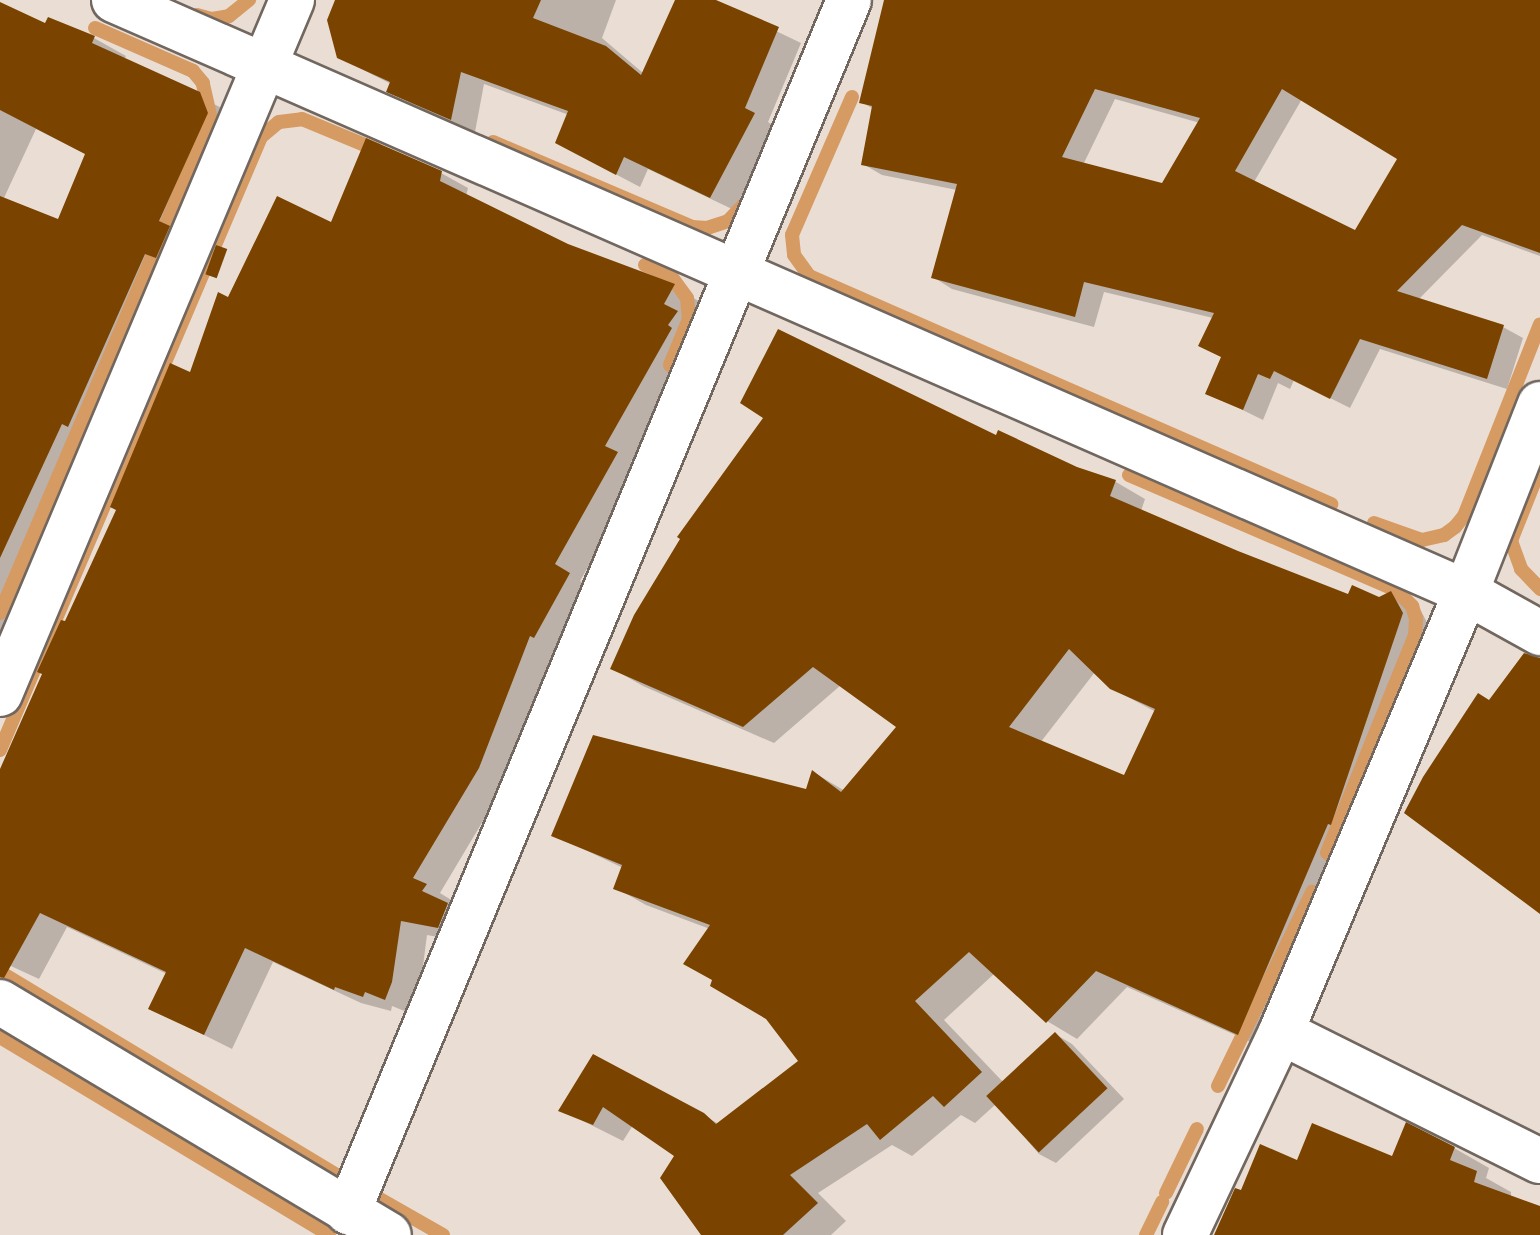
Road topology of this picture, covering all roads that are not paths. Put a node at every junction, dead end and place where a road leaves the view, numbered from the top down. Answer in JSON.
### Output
{"nodes":[{"id":1,"x":114,"y":0,"type":"edge"},
{"id":2,"x":292,"y":0,"type":"edge"},
{"id":3,"x":849,"y":0,"type":"edge"},
{"id":4,"x":265,"y":65,"type":"junction"},
{"id":5,"x":737,"y":271,"type":"junction"},
{"id":6,"x":1540,"y":404,"type":"edge"},
{"id":7,"x":1466,"y":592,"type":"junction"},
{"id":8,"x":1540,"y":633,"type":"edge"},
{"id":9,"x":0,"y":694,"type":"edge"},
{"id":10,"x":0,"y":1002,"type":"edge"},
{"id":11,"x":1281,"y":1032,"type":"junction"},
{"id":12,"x":1540,"y":1161,"type":"edge"},
{"id":13,"x":348,"y":1212,"type":"junction"},
{"id":14,"x":389,"y":1235,"type":"edge"},
{"id":15,"x":1185,"y":1235,"type":"edge"}],
"edges":[{"from":1,"to":4,"type":"street"},
{"from":2,"to":4,"type":"street"},
{"from":3,"to":5,"type":"street"},
{"from":4,"to":5,"type":"street"},
{"from":4,"to":9,"type":"street"},
{"from":5,"to":7,"type":"street"},
{"from":5,"to":13,"type":"street"},
{"from":6,"to":7,"type":"street"},
{"from":7,"to":8,"type":"street"},
{"from":7,"to":11,"type":"street"},
{"from":10,"to":13,"type":"street"},
{"from":11,"to":12,"type":"street"},
{"from":11,"to":15,"type":"street"},
{"from":13,"to":14,"type":"street"}]}
